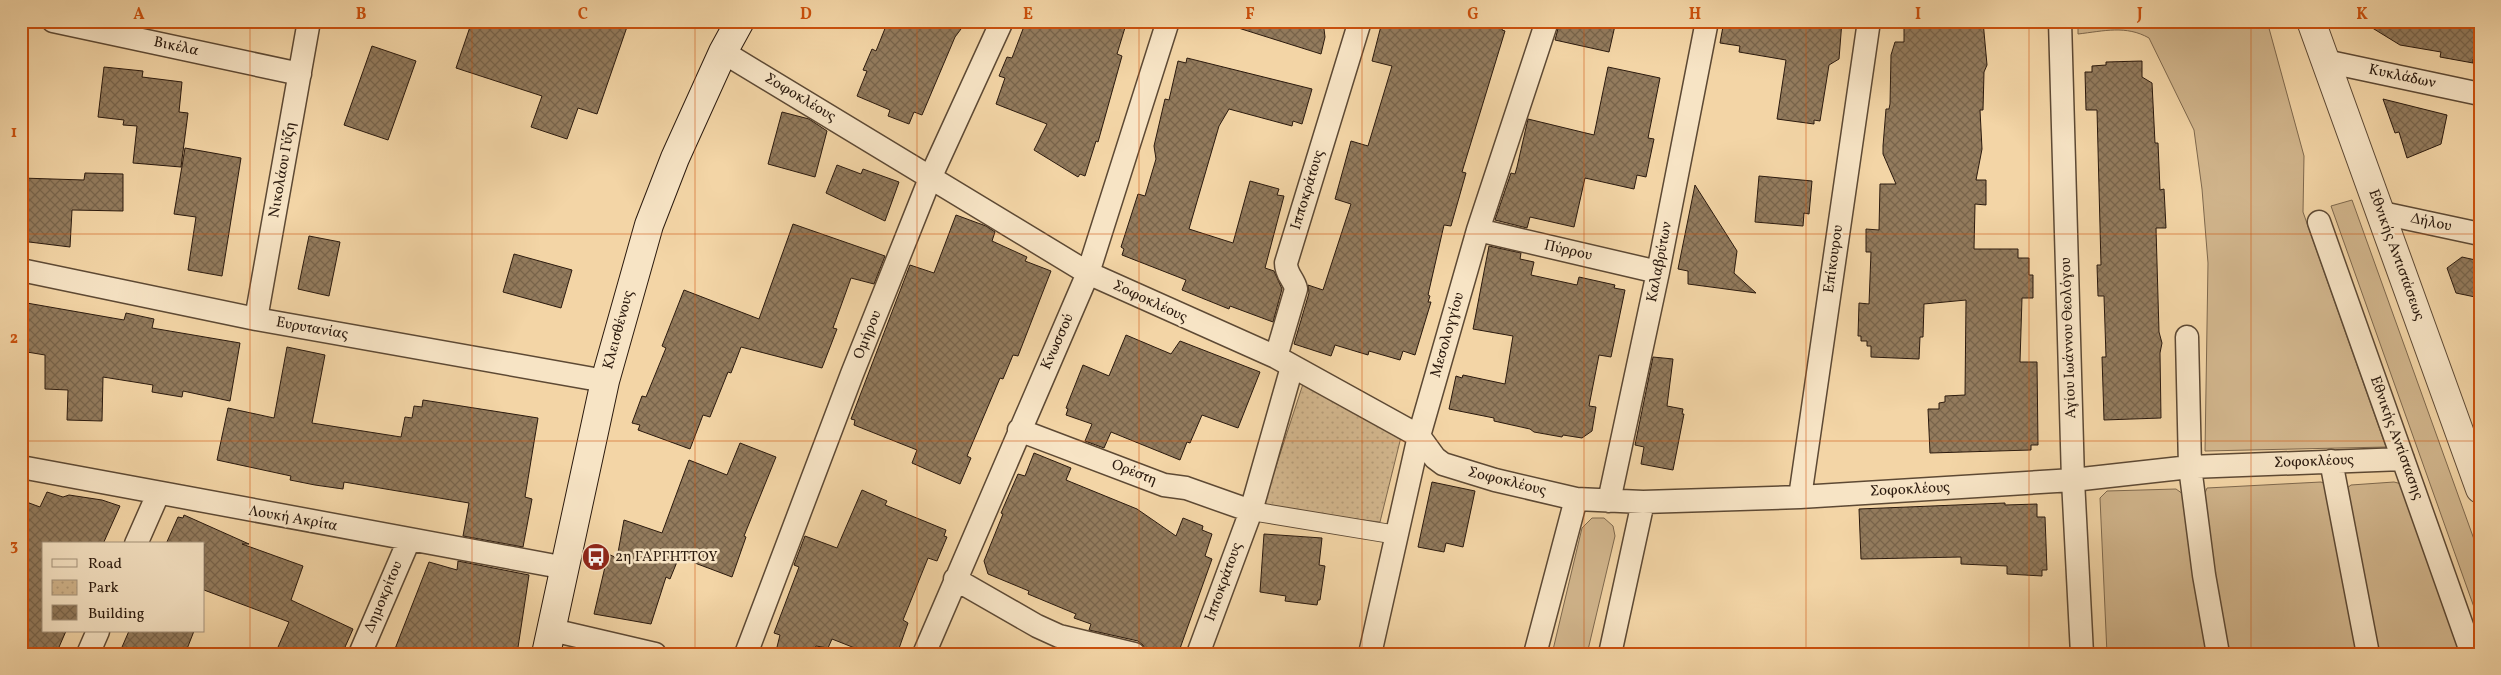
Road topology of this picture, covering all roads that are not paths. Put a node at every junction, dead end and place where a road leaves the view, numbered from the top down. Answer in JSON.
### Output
{"nodes":[{"id":1,"x":53,"y":21,"type":"edge"},
{"id":2,"x":309,"y":21,"type":"edge"},
{"id":3,"x":740,"y":21,"type":"edge"},
{"id":4,"x":1002,"y":21,"type":"edge"},
{"id":5,"x":1168,"y":21,"type":"edge"},
{"id":6,"x":1360,"y":21,"type":"edge"},
{"id":7,"x":1547,"y":21,"type":"edge"},
{"id":8,"x":1707,"y":21,"type":"edge"},
{"id":9,"x":1869,"y":21,"type":"edge"},
{"id":10,"x":2060,"y":21,"type":"edge"},
{"id":11,"x":2311,"y":21,"type":"edge"},
{"id":12,"x":138,"y":30,"type":"edge"},
{"id":13,"x":723,"y":52,"type":"junction"},
{"id":14,"x":2325,"y":61,"type":"junction"},
{"id":15,"x":300,"y":74,"type":"junction"},
{"id":16,"x":2480,"y":94,"type":"edge"},
{"id":17,"x":931,"y":176,"type":"junction"},
{"id":18,"x":2382,"y":214,"type":"junction"},
{"id":19,"x":2319,"y":222,"type":"dead end"},
{"id":20,"x":1478,"y":230,"type":"junction"},
{"id":21,"x":2480,"y":234,"type":"edge"},
{"id":22,"x":21,"y":270,"type":"edge"},
{"id":23,"x":1658,"y":272,"type":"junction"},
{"id":24,"x":1088,"y":273,"type":"junction"},
{"id":25,"x":256,"y":318,"type":"junction"},
{"id":26,"x":2187,"y":338,"type":"dead end"},
{"id":27,"x":1284,"y":362,"type":"junction"},
{"id":28,"x":605,"y":381,"type":"junction"},
{"id":29,"x":1019,"y":430,"type":"junction"},
{"id":30,"x":1419,"y":436,"type":"junction"},
{"id":31,"x":2403,"y":459,"type":"junction"},
{"id":32,"x":2331,"y":462,"type":"junction"},
{"id":33,"x":21,"y":467,"type":"edge"},
{"id":34,"x":2190,"y":467,"type":"junction"},
{"id":35,"x":2478,"y":478,"type":"edge"},
{"id":36,"x":2073,"y":480,"type":"junction"},
{"id":37,"x":158,"y":494,"type":"junction"},
{"id":38,"x":1800,"y":497,"type":"junction"},
{"id":39,"x":1576,"y":499,"type":"junction"},
{"id":40,"x":1609,"y":501,"type":"junction"},
{"id":41,"x":1643,"y":502,"type":"junction"},
{"id":42,"x":1251,"y":510,"type":"junction"},
{"id":43,"x":1397,"y":535,"type":"junction"},
{"id":44,"x":409,"y":540,"type":"junction"},
{"id":45,"x":137,"y":542,"type":"edge"},
{"id":46,"x":566,"y":568,"type":"junction"},
{"id":47,"x":955,"y":580,"type":"junction"},
{"id":48,"x":98,"y":632,"type":"edge"},
{"id":49,"x":549,"y":642,"type":"edge"},
{"id":50,"x":88,"y":654,"type":"edge"},
{"id":51,"x":360,"y":654,"type":"edge"},
{"id":52,"x":655,"y":654,"type":"edge"},
{"id":53,"x":746,"y":654,"type":"edge"},
{"id":54,"x":924,"y":654,"type":"edge"},
{"id":55,"x":1134,"y":654,"type":"edge"},
{"id":56,"x":1198,"y":654,"type":"edge"},
{"id":57,"x":1370,"y":654,"type":"edge"},
{"id":58,"x":1535,"y":654,"type":"edge"},
{"id":59,"x":1610,"y":654,"type":"edge"},
{"id":60,"x":2082,"y":654,"type":"edge"},
{"id":61,"x":2218,"y":654,"type":"edge"},
{"id":62,"x":2368,"y":654,"type":"edge"},
{"id":63,"x":2472,"y":654,"type":"edge"}],
"edges":[{"from":1,"to":12,"type":"street","name":"Βικέλα"},
{"from":2,"to":15,"type":"street","name":"Νικολάου Γύζη"},
{"from":3,"to":13,"type":"main road","name":"Κλεισθένους"},
{"from":4,"to":17,"type":"street","name":"Ομήρου"},
{"from":5,"to":24,"type":"street","name":"Κνωσσού"},
{"from":6,"to":27,"type":"street","name":"Ιπποκράτους"},
{"from":7,"to":20,"type":"street","name":"Μεσολογγίου"},
{"from":8,"to":23,"type":"street","name":"Καλαβρύτων"},
{"from":9,"to":38,"type":"street","name":"Επίκουρου"},
{"from":10,"to":36,"type":"street","name":"Αγίου Ιωάννου Θεολόγου"},
{"from":11,"to":14,"type":"main road","name":"Εθνικής Αντιστάσεως"},
{"from":12,"to":15,"type":"street","name":"Βικέλα"},
{"from":13,"to":17,"type":"street","name":"Σοφοκλέους"},
{"from":13,"to":28,"type":"main road","name":"Κλεισθένους"},
{"from":14,"to":16,"type":"street","name":"Κυκλάδων"},
{"from":14,"to":18,"type":"main road","name":"Εθνικής Αντιστάσεως"},
{"from":15,"to":25,"type":"street","name":"Νικολάου Γύζη"},
{"from":17,"to":24,"type":"street","name":"Σοφοκλέους"},
{"from":17,"to":53,"type":"street","name":"Ομήρου"},
{"from":18,"to":21,"type":"street","name":"Δήλου"},
{"from":18,"to":35,"type":"main road","name":"Εθνικής Αντιστάσεως"},
{"from":19,"to":31,"type":"street","name":"Εθνικής Αντίστασης"},
{"from":20,"to":23,"type":"street","name":"Πύρρου"},
{"from":20,"to":30,"type":"street","name":"Μεσολογγίου"},
{"from":22,"to":25,"type":"street","name":"Ευρυτανίας"},
{"from":23,"to":40,"type":"street","name":"Καλαβρύτων"},
{"from":24,"to":27,"type":"street","name":"Σοφοκλέους"},
{"from":24,"to":29,"type":"street","name":"Κνωσσού"},
{"from":25,"to":28,"type":"street","name":"Ευρυτανίας"},
{"from":26,"to":34,"type":"street"},
{"from":27,"to":30,"type":"street","name":"Σοφοκλέους"},
{"from":27,"to":42,"type":"street","name":"Ιπποκράτους"},
{"from":28,"to":46,"type":"main road","name":"Κλεισθένους"},
{"from":29,"to":42,"type":"street","name":"Ορέστη"},
{"from":29,"to":47,"type":"street","name":"Κνωσσού"},
{"from":30,"to":39,"type":"street","name":"Σοφοκλέους"},
{"from":30,"to":43,"type":"street","name":"Μεσολογγίου"},
{"from":31,"to":32,"type":"street","name":"Σοφοκλέους"},
{"from":31,"to":63,"type":"street","name":"Εθνικής Αντίστασης"},
{"from":32,"to":34,"type":"street","name":"Σοφοκλέους"},
{"from":32,"to":62,"type":"street"},
{"from":33,"to":37,"type":"street","name":"Λουκή Ακρίτα"},
{"from":34,"to":36,"type":"street","name":"Σοφοκλέους"},
{"from":34,"to":61,"type":"street"},
{"from":36,"to":38,"type":"street","name":"Σοφοκλέους"},
{"from":36,"to":60,"type":"street","name":"Αγίου Ιωάννου Θεολόγου"},
{"from":37,"to":44,"type":"street","name":"Λουκή Ακρίτα"},
{"from":37,"to":45,"type":"street"},
{"from":38,"to":41,"type":"street","name":"Σοφοκλέους"},
{"from":39,"to":40,"type":"street","name":"Σοφοκλέους"},
{"from":39,"to":58,"type":"street"},
{"from":40,"to":41,"type":"street","name":"Σοφοκλέους"},
{"from":41,"to":59,"type":"street"},
{"from":42,"to":43,"type":"street"},
{"from":42,"to":56,"type":"street","name":"Ιπποκράτους"},
{"from":43,"to":57,"type":"street","name":"Μεσολογγίου"},
{"from":44,"to":46,"type":"street","name":"Λουκή Ακρίτα"},
{"from":44,"to":51,"type":"street","name":"Δημοκρίτου"},
{"from":46,"to":49,"type":"main road","name":"Κλεισθένους"},
{"from":47,"to":54,"type":"street","name":"Κνωσσού"},
{"from":47,"to":55,"type":"street"},
{"from":48,"to":50,"type":"street"},
{"from":49,"to":52,"type":"street"}]}
